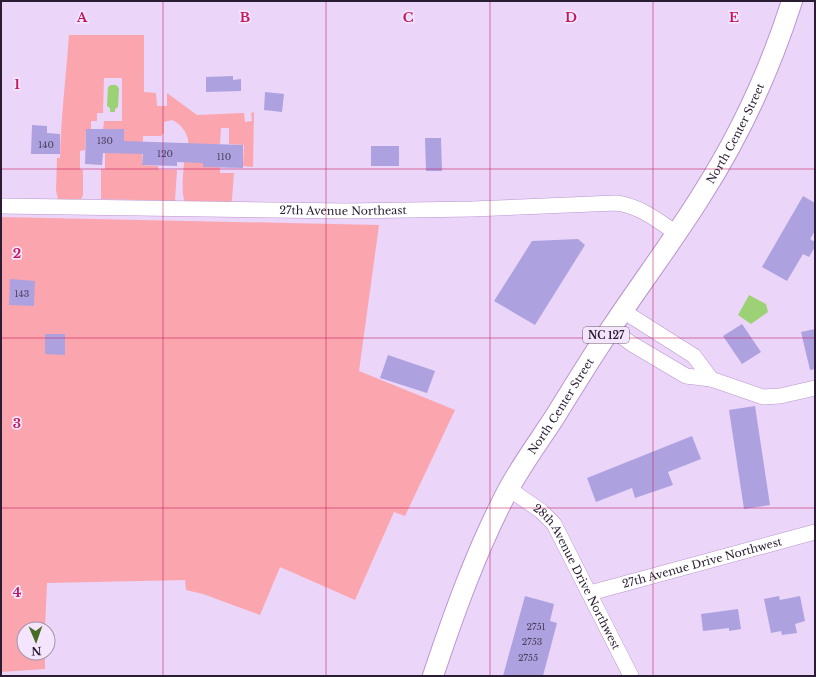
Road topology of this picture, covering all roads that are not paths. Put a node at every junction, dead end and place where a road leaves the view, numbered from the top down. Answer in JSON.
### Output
{"nodes":[{"id":1,"x":792,"y":1,"type":"edge"},
{"id":2,"x":1,"y":206,"type":"edge"},
{"id":3,"x":676,"y":233,"type":"junction"},
{"id":4,"x":623,"y":311,"type":"junction"},
{"id":5,"x":611,"y":329,"type":"junction"},
{"id":6,"x":694,"y":356,"type":"junction"},
{"id":7,"x":686,"y":376,"type":"junction"},
{"id":8,"x":711,"y":379,"type":"junction"},
{"id":9,"x":815,"y":388,"type":"edge"},
{"id":10,"x":509,"y":489,"type":"junction"},
{"id":11,"x":815,"y":532,"type":"edge"},
{"id":12,"x":590,"y":593,"type":"junction"},
{"id":13,"x":433,"y":676,"type":"edge"},
{"id":14,"x":631,"y":676,"type":"edge"}],
"edges":[{"from":1,"to":3,"type":"main road","name":"North Center Street","number":"NC 127"},
{"from":2,"to":3,"type":"street","name":"27th Avenue Northeast"},
{"from":3,"to":4,"type":"main road","name":"North Center Street","number":"NC 127"},
{"from":4,"to":5,"type":"main road","name":"North Center Street","number":"NC 127"},
{"from":4,"to":6,"type":"street"},
{"from":5,"to":7,"type":"street"},
{"from":5,"to":10,"type":"main road","name":"North Center Street","number":"NC 127"},
{"from":6,"to":7,"type":"street"},
{"from":6,"to":8,"type":"street"},
{"from":7,"to":8,"type":"street"},
{"from":8,"to":9,"type":"street"},
{"from":10,"to":12,"type":"street","name":"28th Avenue Drive Northwest"},
{"from":10,"to":13,"type":"main road","name":"North Center Street","number":"NC 127"},
{"from":11,"to":12,"type":"street","name":"27th Avenue Drive Northwest"},
{"from":12,"to":14,"type":"street","name":"28th Avenue Drive Northwest"}]}
